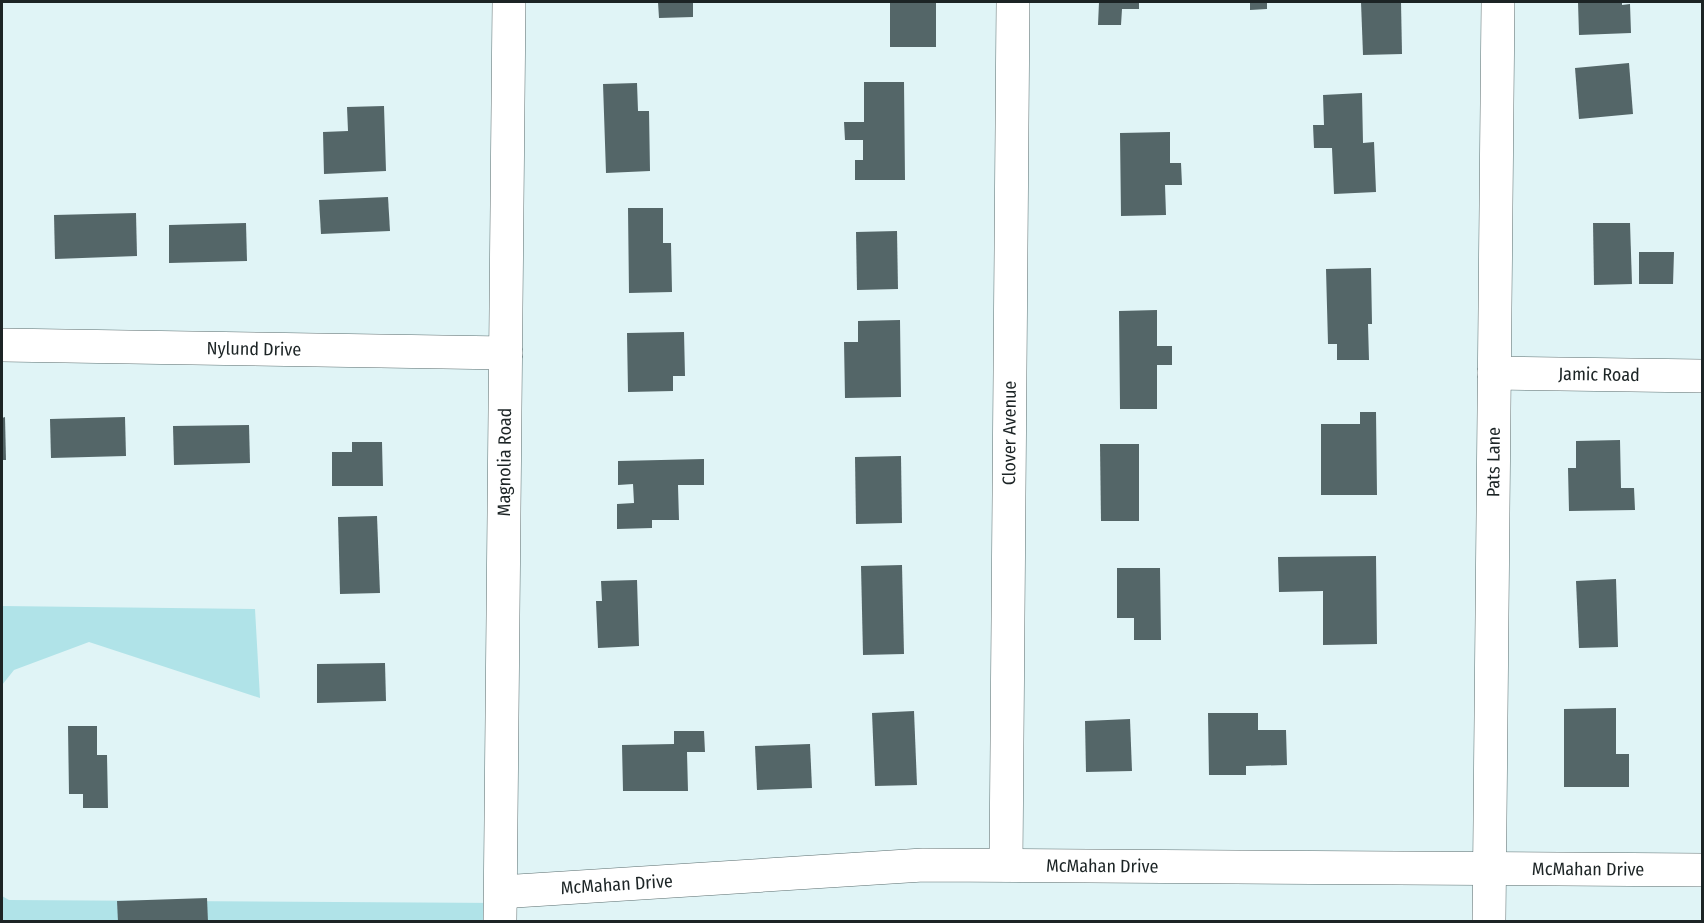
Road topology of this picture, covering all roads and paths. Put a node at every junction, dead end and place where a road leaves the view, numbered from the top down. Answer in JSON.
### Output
{"nodes":[{"id":1,"x":509,"y":2,"type":"edge"},
{"id":2,"x":1012,"y":2,"type":"edge"},
{"id":3,"x":1498,"y":2,"type":"edge"},
{"id":4,"x":2,"y":345,"type":"edge"},
{"id":5,"x":506,"y":353,"type":"junction"},
{"id":6,"x":1494,"y":373,"type":"junction"},
{"id":7,"x":1702,"y":376,"type":"edge"},
{"id":8,"x":1006,"y":865,"type":"junction"},
{"id":9,"x":1490,"y":868,"type":"junction"},
{"id":10,"x":1702,"y":870,"type":"edge"},
{"id":11,"x":501,"y":907,"type":"edge"},
{"id":12,"x":1489,"y":921,"type":"edge"}],
"edges":[{"from":1,"to":5,"type":"street","name":"Magnolia Road"},
{"from":2,"to":8,"type":"street","name":"Clover Avenue"},
{"from":3,"to":6,"type":"street","name":"Pats Lane"},
{"from":4,"to":5,"type":"street","name":"Nylund Drive"},
{"from":5,"to":11,"type":"street","name":"Magnolia Road"},
{"from":6,"to":7,"type":"street","name":"Jamic Road"},
{"from":6,"to":9,"type":"street","name":"Pats Lane"},
{"from":8,"to":9,"type":"street","name":"McMahan Drive"},
{"from":8,"to":11,"type":"street","name":"McMahan Drive"},
{"from":9,"to":10,"type":"street","name":"McMahan Drive"},
{"from":9,"to":12,"type":"street","name":"Pats Lane"}]}
